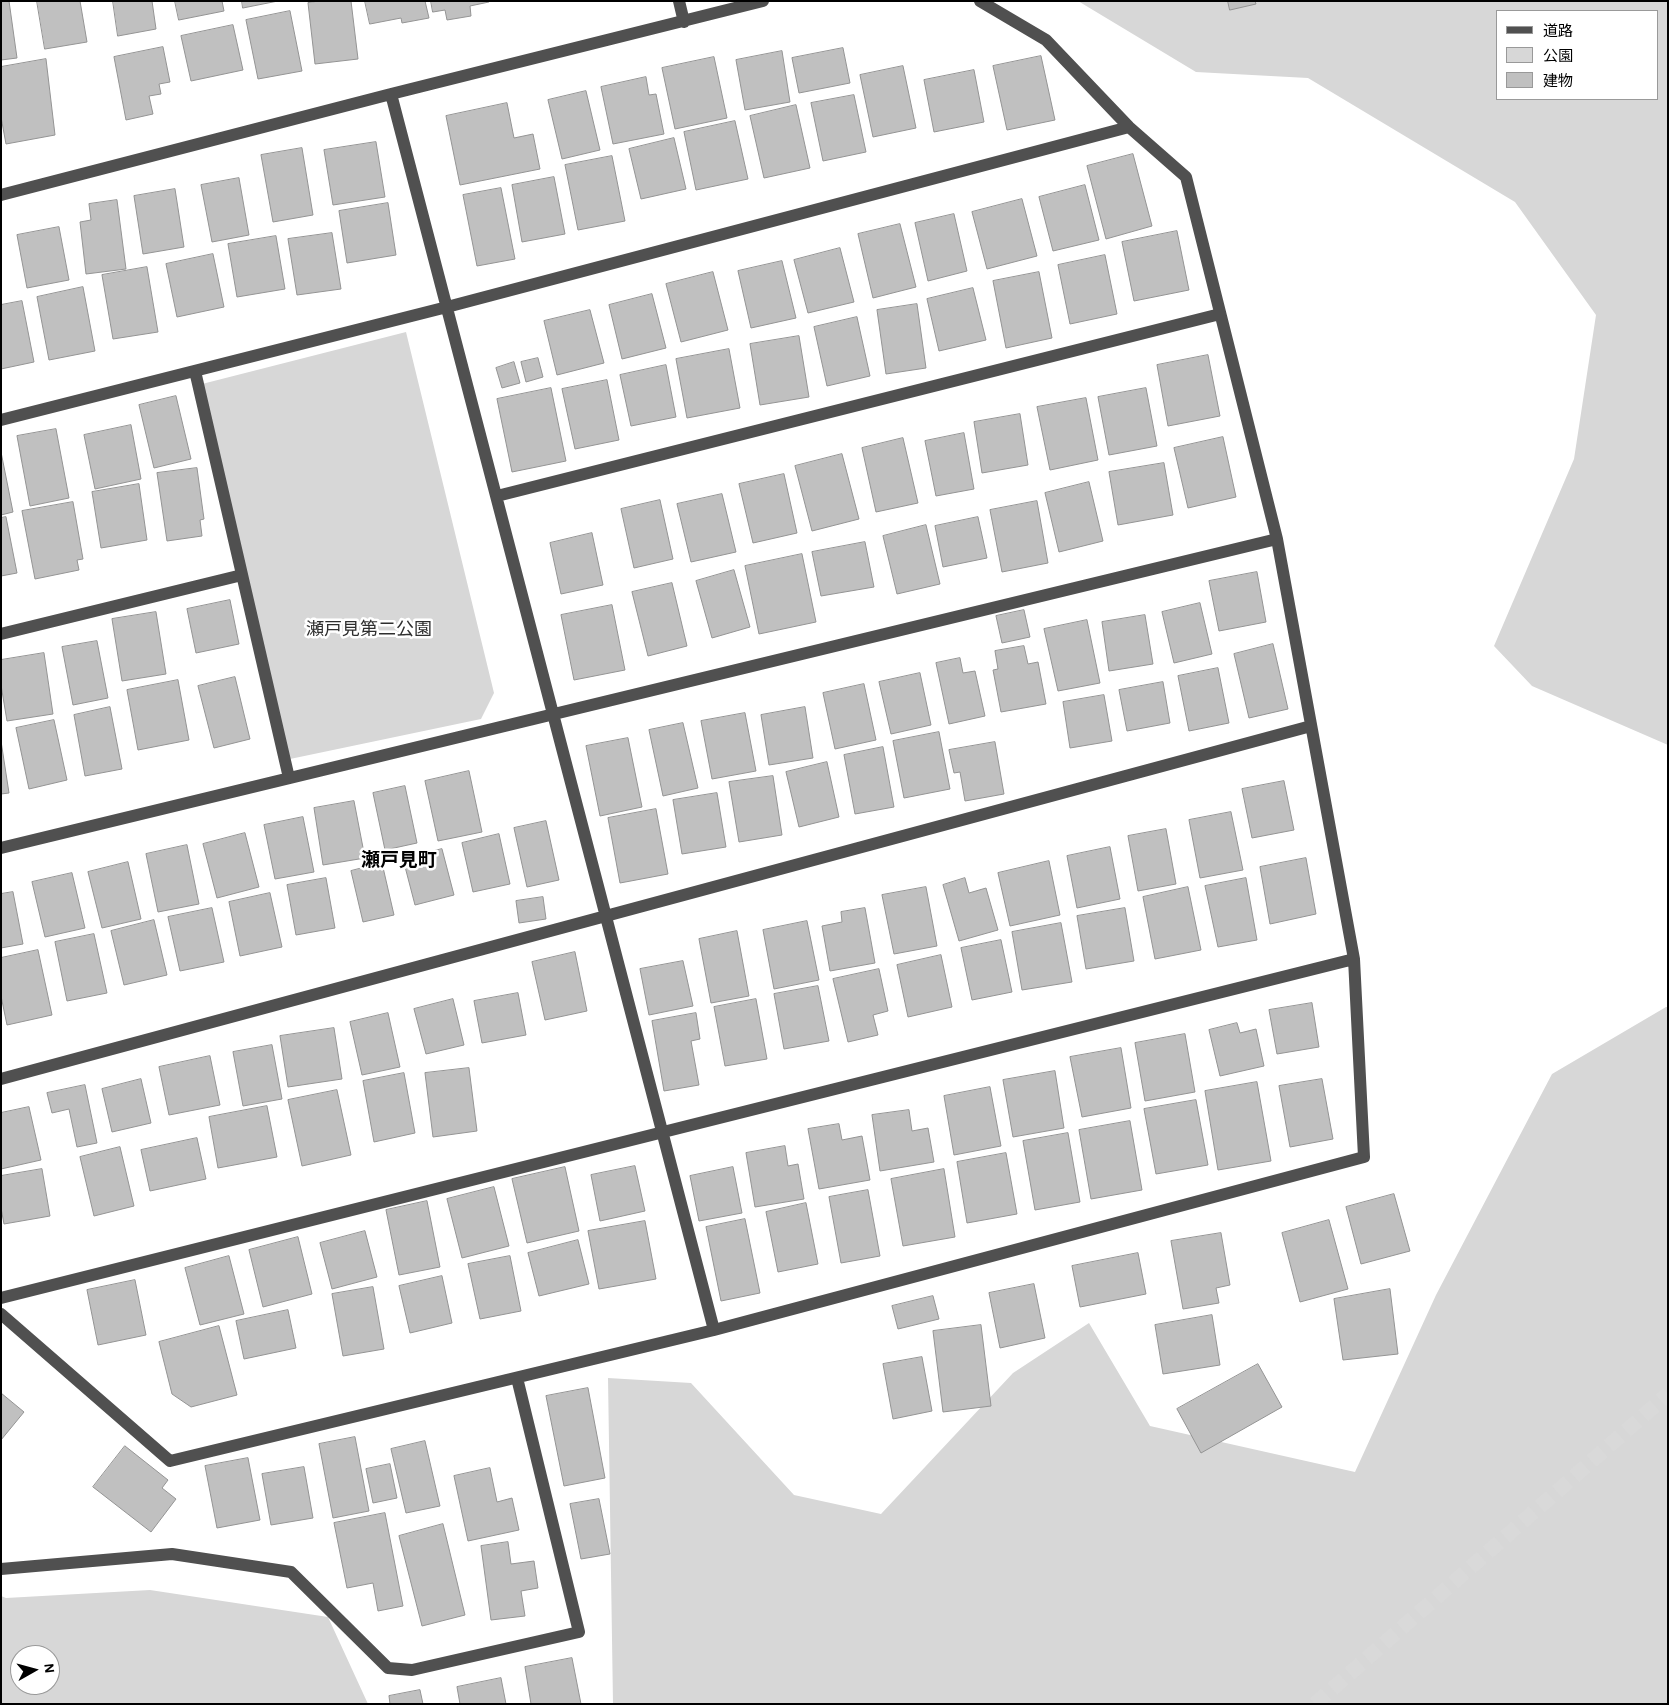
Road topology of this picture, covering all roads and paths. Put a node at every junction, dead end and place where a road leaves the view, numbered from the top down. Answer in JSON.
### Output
{"nodes":[{"id":1,"x":679,"y":1,"type":"edge"},
{"id":2,"x":763,"y":1,"type":"edge"},
{"id":3,"x":980,"y":1,"type":"edge"},
{"id":4,"x":684,"y":22,"type":"junction"},
{"id":5,"x":392,"y":94,"type":"junction"},
{"id":6,"x":1129,"y":127,"type":"junction"},
{"id":7,"x":1,"y":195,"type":"edge"},
{"id":8,"x":447,"y":307,"type":"junction"},
{"id":9,"x":1220,"y":314,"type":"junction"},
{"id":10,"x":195,"y":371,"type":"junction"},
{"id":11,"x":1,"y":420,"type":"edge"},
{"id":12,"x":497,"y":496,"type":"junction"},
{"id":13,"x":1277,"y":539,"type":"junction"},
{"id":14,"x":242,"y":575,"type":"junction"},
{"id":15,"x":1,"y":634,"type":"edge"},
{"id":16,"x":553,"y":714,"type":"junction"},
{"id":17,"x":1311,"y":726,"type":"junction"},
{"id":18,"x":289,"y":778,"type":"junction"},
{"id":19,"x":1,"y":848,"type":"edge"},
{"id":20,"x":606,"y":916,"type":"junction"},
{"id":21,"x":1354,"y":959,"type":"junction"},
{"id":22,"x":1,"y":1079,"type":"edge"},
{"id":23,"x":662,"y":1132,"type":"junction"},
{"id":24,"x":1,"y":1298,"type":"edge"},
{"id":25,"x":1,"y":1314,"type":"edge"},
{"id":26,"x":714,"y":1330,"type":"junction"},
{"id":27,"x":517,"y":1378,"type":"junction"},
{"id":28,"x":1,"y":1569,"type":"edge"}],
"edges":[{"from":1,"to":4,"type":"street"},
{"from":2,"to":4,"type":"street"},
{"from":3,"to":6,"type":"street"},
{"from":4,"to":5,"type":"street"},
{"from":5,"to":7,"type":"street"},
{"from":5,"to":8,"type":"street"},
{"from":6,"to":8,"type":"street"},
{"from":6,"to":9,"type":"street"},
{"from":8,"to":10,"type":"street"},
{"from":8,"to":12,"type":"street"},
{"from":9,"to":12,"type":"street"},
{"from":9,"to":13,"type":"street"},
{"from":10,"to":11,"type":"street"},
{"from":10,"to":14,"type":"street"},
{"from":12,"to":16,"type":"street"},
{"from":13,"to":16,"type":"street"},
{"from":13,"to":17,"type":"street"},
{"from":14,"to":15,"type":"street"},
{"from":14,"to":18,"type":"street"},
{"from":16,"to":18,"type":"street"},
{"from":16,"to":20,"type":"street"},
{"from":17,"to":20,"type":"street"},
{"from":17,"to":21,"type":"street"},
{"from":18,"to":19,"type":"street"},
{"from":20,"to":22,"type":"street"},
{"from":20,"to":23,"type":"street"},
{"from":21,"to":23,"type":"street"},
{"from":21,"to":26,"type":"street"},
{"from":23,"to":24,"type":"street"},
{"from":23,"to":26,"type":"street"},
{"from":25,"to":27,"type":"street"},
{"from":26,"to":27,"type":"street"},
{"from":27,"to":28,"type":"street"}]}
